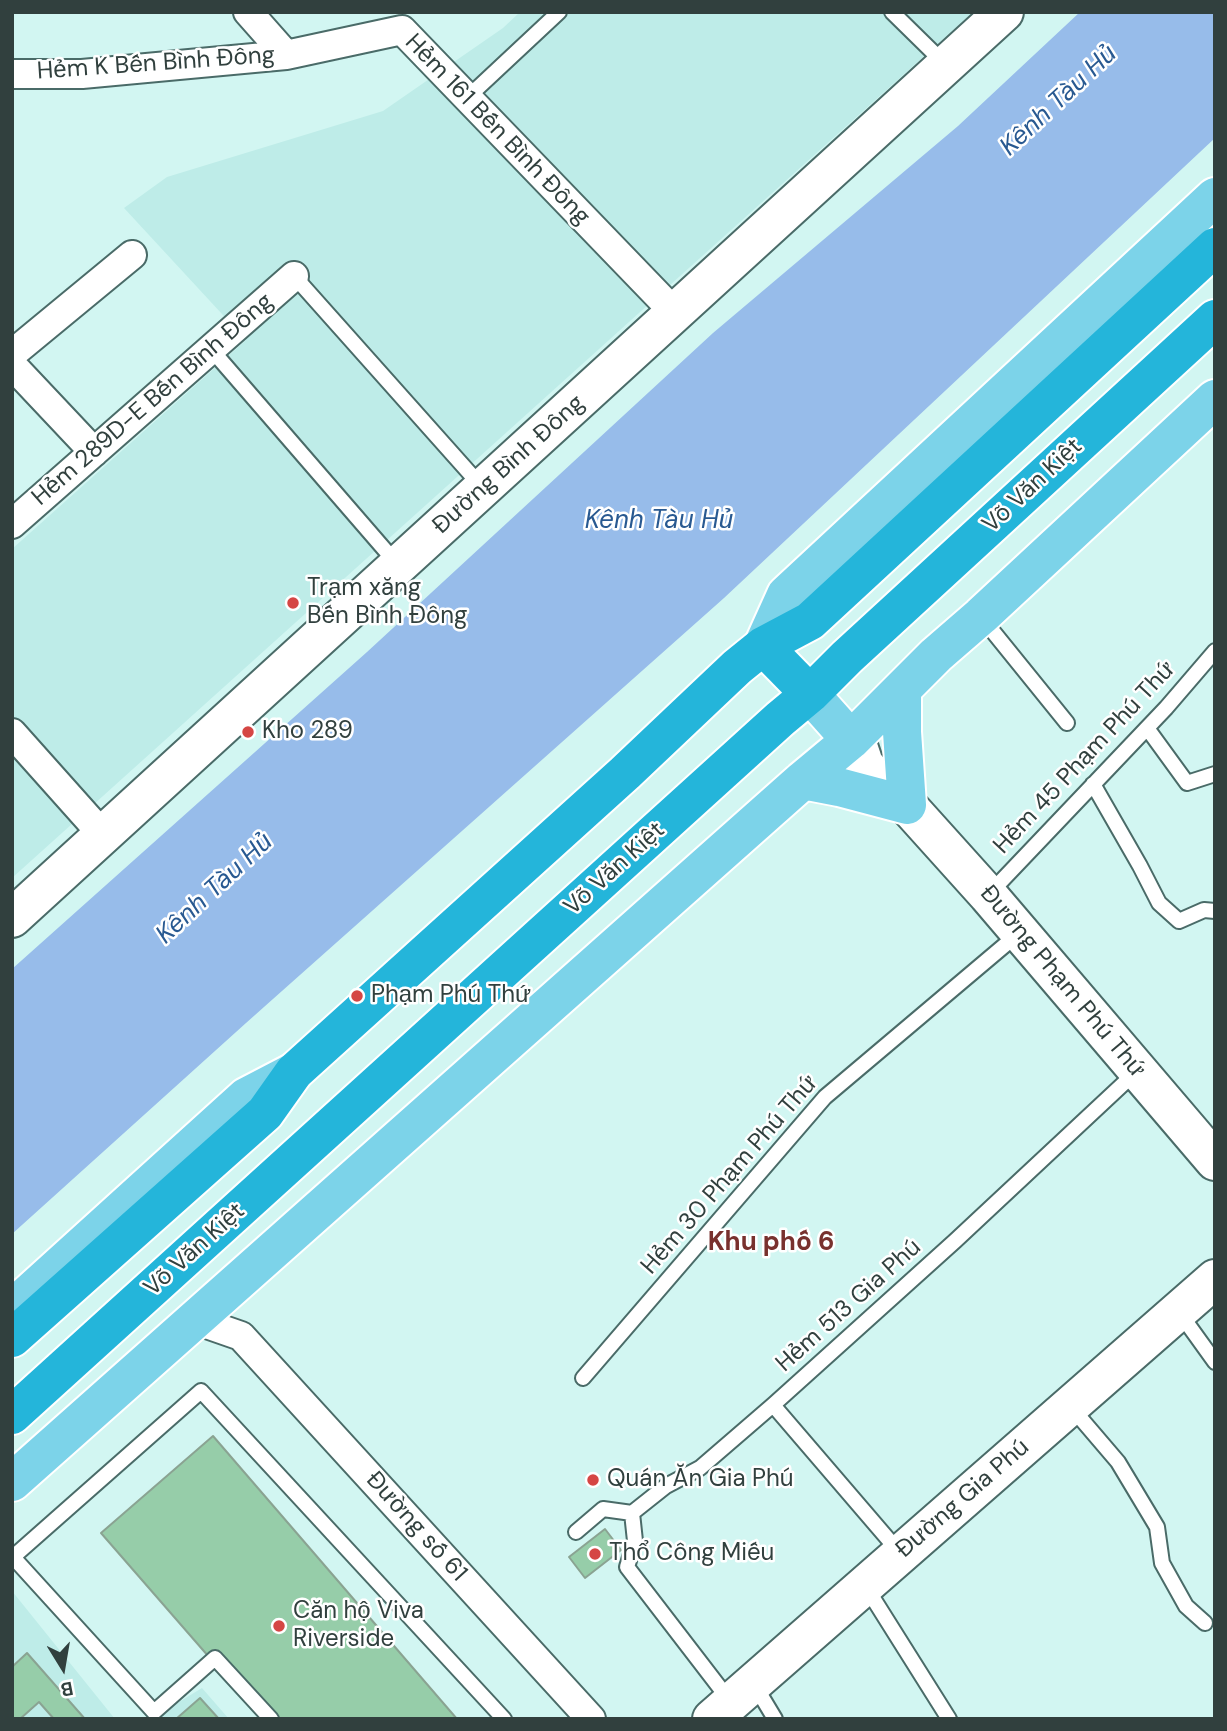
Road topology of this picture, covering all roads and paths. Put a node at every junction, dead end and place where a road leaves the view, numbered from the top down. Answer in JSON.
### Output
{"nodes":[{"id":1,"x":248,"y":12,"type":"edge"},
{"id":2,"x":559,"y":12,"type":"edge"},
{"id":3,"x":892,"y":12,"type":"edge"},
{"id":4,"x":1004,"y":12,"type":"edge"},
{"id":5,"x":406,"y":21,"type":"edge"},
{"id":6,"x":286,"y":55,"type":"junction"},
{"id":7,"x":946,"y":65,"type":"junction"},
{"id":8,"x":12,"y":74,"type":"edge"},
{"id":9,"x":467,"y":98,"type":"junction"},
{"id":10,"x":1215,"y":197,"type":"edge"},
{"id":11,"x":1215,"y":247,"type":"edge"},
{"id":12,"x":132,"y":254,"type":"dead end"},
{"id":13,"x":294,"y":276,"type":"joint"},
{"id":14,"x":675,"y":313,"type":"junction"},
{"id":15,"x":1215,"y":319,"type":"edge"},
{"id":16,"x":211,"y":349,"type":"junction"},
{"id":17,"x":12,"y":354,"type":"edge"},
{"id":18,"x":12,"y":365,"type":"edge"},
{"id":19,"x":1215,"y":399,"type":"edge"},
{"id":20,"x":94,"y":452,"type":"junction"},
{"id":21,"x":483,"y":488,"type":"junction"},
{"id":22,"x":12,"y":524,"type":"edge"},
{"id":23,"x":398,"y":566,"type":"junction"},
{"id":24,"x":981,"y":616,"type":"junction"},
{"id":25,"x":763,"y":646,"type":"junction"},
{"id":26,"x":1215,"y":651,"type":"edge"},
{"id":27,"x":902,"y":690,"type":"junction"},
{"id":28,"x":810,"y":694,"type":"junction"},
{"id":29,"x":1067,"y":723,"type":"dead end"},
{"id":30,"x":1147,"y":727,"type":"junction"},
{"id":31,"x":12,"y":733,"type":"edge"},
{"id":32,"x":855,"y":744,"type":"junction"},
{"id":33,"x":1215,"y":774,"type":"edge"},
{"id":34,"x":803,"y":780,"type":"junction"},
{"id":35,"x":1093,"y":784,"type":"junction"},
{"id":36,"x":907,"y":805,"type":"junction"},
{"id":37,"x":103,"y":835,"type":"junction"},
{"id":38,"x":988,"y":895,"type":"junction"},
{"id":39,"x":1215,"y":911,"type":"edge"},
{"id":40,"x":12,"y":918,"type":"edge"},
{"id":41,"x":1019,"y":933,"type":"junction"},
{"id":42,"x":1137,"y":1071,"type":"junction"},
{"id":43,"x":294,"y":1072,"type":"junction"},
{"id":44,"x":1215,"y":1161,"type":"edge"},
{"id":45,"x":1215,"y":1279,"type":"edge"},
{"id":46,"x":233,"y":1285,"type":"junction"},
{"id":47,"x":12,"y":1309,"type":"edge"},
{"id":48,"x":1179,"y":1310,"type":"junction"},
{"id":49,"x":195,"y":1320,"type":"junction"},
{"id":50,"x":241,"y":1336,"type":"junction"},
{"id":51,"x":12,"y":1338,"type":"edge"},
{"id":52,"x":1215,"y":1362,"type":"edge"},
{"id":53,"x":583,"y":1378,"type":"dead end"},
{"id":54,"x":773,"y":1405,"type":"junction"},
{"id":55,"x":1070,"y":1406,"type":"junction"},
{"id":56,"x":12,"y":1415,"type":"edge"},
{"id":57,"x":12,"y":1482,"type":"edge"},
{"id":58,"x":632,"y":1513,"type":"junction"},
{"id":59,"x":576,"y":1532,"type":"dead end"},
{"id":60,"x":900,"y":1554,"type":"junction"},
{"id":61,"x":13,"y":1556,"type":"edge"},
{"id":62,"x":865,"y":1585,"type":"junction"},
{"id":63,"x":1205,"y":1623,"type":"dead end"},
{"id":64,"x":732,"y":1701,"type":"edge"},
{"id":65,"x":271,"y":1719,"type":"edge"},
{"id":66,"x":504,"y":1719,"type":"edge"},
{"id":67,"x":591,"y":1719,"type":"edge"},
{"id":68,"x":775,"y":1719,"type":"edge"},
{"id":69,"x":949,"y":1719,"type":"edge"}],
"edges":[{"from":1,"to":6,"type":"street","name":"Hẻm K Bến Bình Đông"},
{"from":2,"to":9,"type":"lane"},
{"from":3,"to":7,"type":"lane"},
{"from":4,"to":7,"type":"street","name":"Đường Bình Đông"},
{"from":5,"to":6,"type":"street","name":"Hẻm 161 Bến Bình Đông"},
{"from":5,"to":9,"type":"street","name":"Hẻm 161 Bến Bình Đông"},
{"from":6,"to":8,"type":"street","name":"Hẻm K Bến Bình Đông"},
{"from":7,"to":14,"type":"street","name":"Đường Bình Đông"},
{"from":9,"to":14,"type":"street","name":"Hẻm 161 Bến Bình Đông"},
{"from":10,"to":25,"type":"main road"},
{"from":11,"to":25,"type":"highway"},
{"from":12,"to":17,"type":"street"},
{"from":13,"to":16,"type":"street","name":"Hẻm 289D-E Bến Bình Đông"},
{"from":13,"to":21,"type":"lane"},
{"from":14,"to":21,"type":"street","name":"Đường Bình Đông"},
{"from":15,"to":28,"type":"highway","name":"Võ Văn Kiệt"},
{"from":16,"to":20,"type":"street","name":"Hẻm 289D-E Bến Bình Đông"},
{"from":16,"to":23,"type":"lane"},
{"from":18,"to":20,"type":"street"},
{"from":19,"to":24,"type":"main road"},
{"from":20,"to":22,"type":"street","name":"Hẻm 289D-E Bến Bình Đông"},
{"from":21,"to":23,"type":"street","name":"Đường Bình Đông"},
{"from":23,"to":37,"type":"street","name":"Đường Bình Đông"},
{"from":24,"to":27,"type":"main road"},
{"from":24,"to":29,"type":"lane"},
{"from":25,"to":28,"type":"highway"},
{"from":25,"to":43,"type":"highway"},
{"from":26,"to":30,"type":"lane","name":"Hẻm 45 Phạm Phú Thứ"},
{"from":27,"to":32,"type":"main road"},
{"from":27,"to":36,"type":"main road"},
{"from":28,"to":32,"type":"main road"},
{"from":28,"to":56,"type":"highway","name":"Võ Văn Kiệt"},
{"from":30,"to":33,"type":"lane"},
{"from":30,"to":35,"type":"lane","name":"Hẻm 45 Phạm Phú Thứ"},
{"from":31,"to":37,"type":"street"},
{"from":32,"to":34,"type":"main road"},
{"from":32,"to":36,"type":"street","name":"Đường Phạm Phú Thứ"},
{"from":34,"to":36,"type":"main road"},
{"from":34,"to":46,"type":"main road"},
{"from":35,"to":38,"type":"lane","name":"Hẻm 45 Phạm Phú Thứ"},
{"from":35,"to":39,"type":"lane"},
{"from":36,"to":38,"type":"street","name":"Đường Phạm Phú Thứ"},
{"from":37,"to":40,"type":"street","name":"Đường Bình Đông"},
{"from":38,"to":41,"type":"street","name":"Đường Phạm Phú Thứ"},
{"from":41,"to":42,"type":"street","name":"Đường Phạm Phú Thứ"},
{"from":41,"to":53,"type":"lane","name":"Hẻm 30 Phạm Phú Thứ"},
{"from":42,"to":44,"type":"street","name":"Đường Phạm Phú Thứ"},
{"from":42,"to":54,"type":"lane","name":"Hẻm 513 Gia Phú"},
{"from":43,"to":47,"type":"main road"},
{"from":43,"to":51,"type":"highway"},
{"from":45,"to":48,"type":"street","name":"Đường Gia Phú"},
{"from":46,"to":49,"type":"main road"},
{"from":46,"to":50,"type":"street"},
{"from":48,"to":52,"type":"lane"},
{"from":48,"to":55,"type":"street","name":"Đường Gia Phú"},
{"from":49,"to":50,"type":"street","name":"Đường số 61"},
{"from":49,"to":57,"type":"main road"},
{"from":50,"to":67,"type":"street","name":"Đường số 61"},
{"from":54,"to":58,"type":"lane","name":"Hẻm 513 Gia Phú"},
{"from":54,"to":60,"type":"lane","name":"Hẻm 513 Gia Phú"},
{"from":55,"to":60,"type":"street","name":"Đường Gia Phú"},
{"from":55,"to":63,"type":"lane"},
{"from":58,"to":59,"type":"lane"},
{"from":58,"to":64,"type":"lane"},
{"from":60,"to":62,"type":"street","name":"Đường Gia Phú"},
{"from":61,"to":65,"type":"lane"},
{"from":61,"to":66,"type":"lane"},
{"from":62,"to":64,"type":"street","name":"Đường Gia Phú"},
{"from":62,"to":69,"type":"lane"},
{"from":64,"to":68,"type":"lane"}]}
